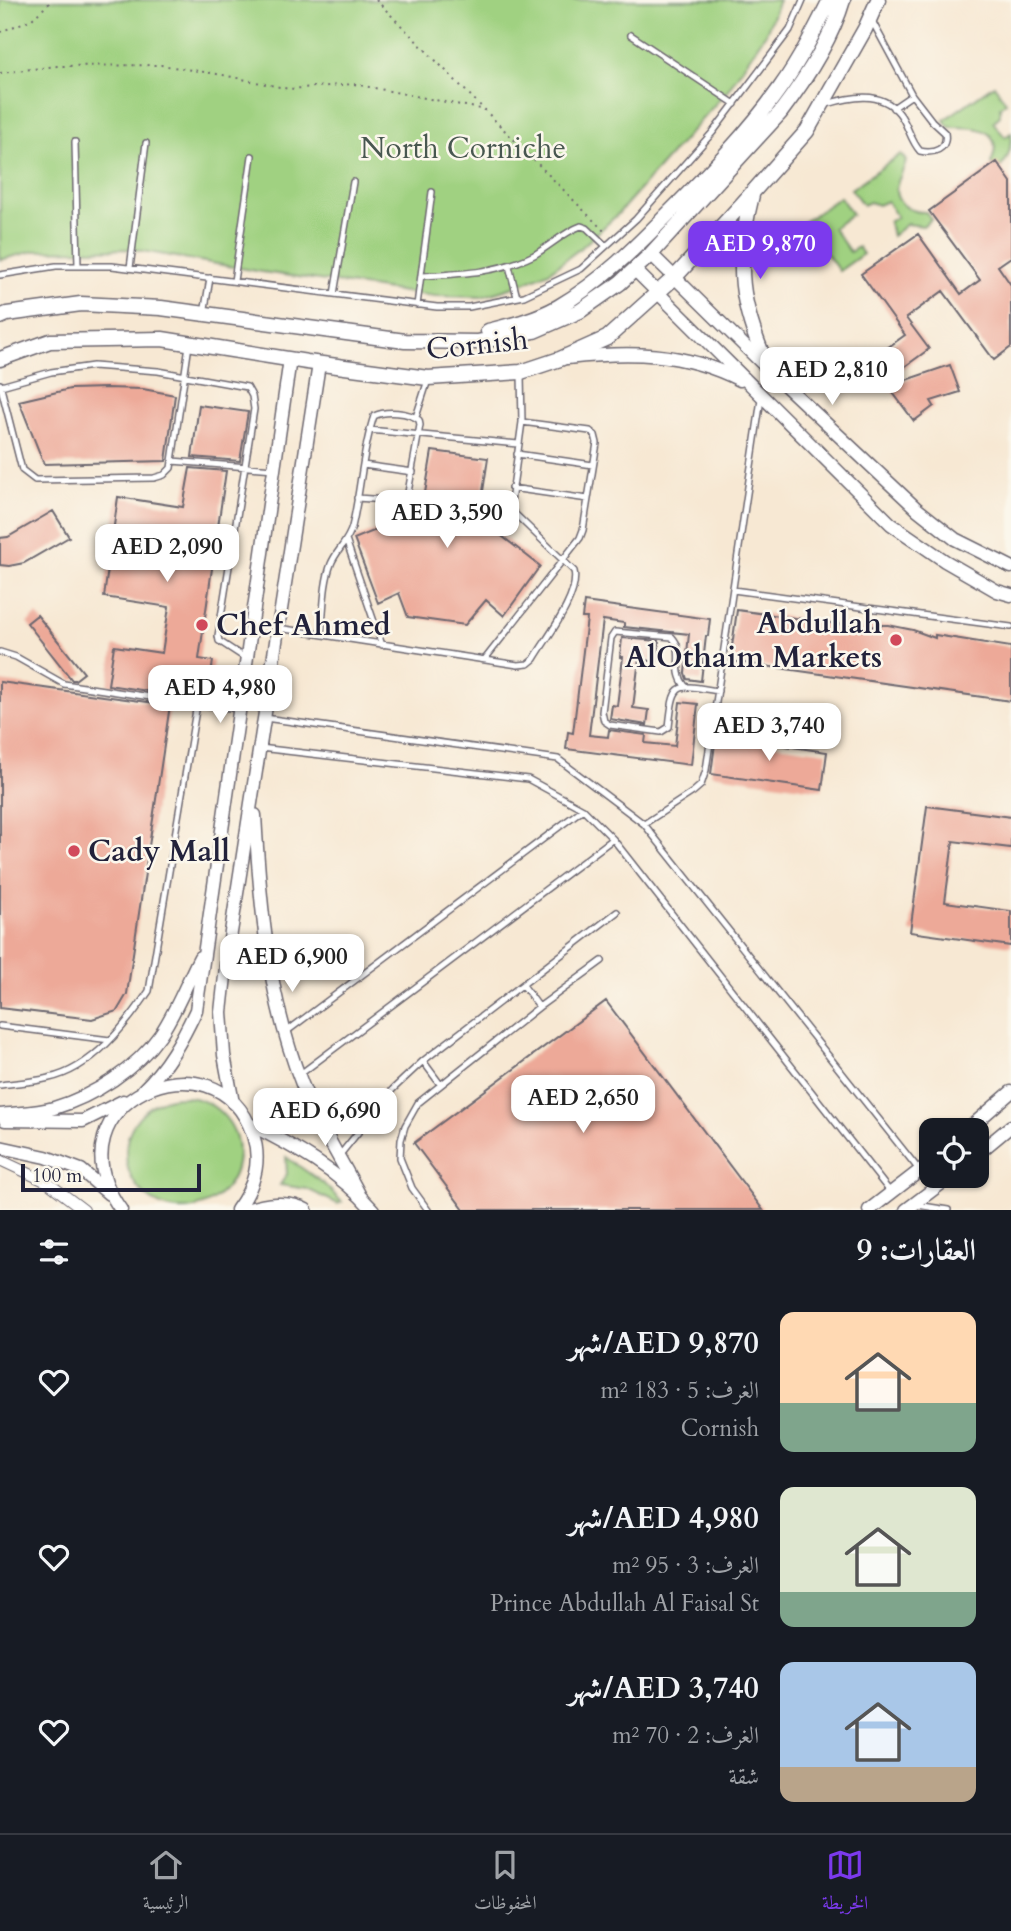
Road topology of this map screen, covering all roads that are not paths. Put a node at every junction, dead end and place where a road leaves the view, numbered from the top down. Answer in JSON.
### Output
{"nodes":[{"id":1,"x":803,"y":0,"type":"edge"},
{"id":2,"x":830,"y":0,"type":"edge"},
{"id":3,"x":843,"y":0,"type":"edge"},
{"id":4,"x":878,"y":0,"type":"edge"},
{"id":5,"x":870,"y":17,"type":"junction"},
{"id":6,"x":631,"y":35,"type":"dead end"},
{"id":7,"x":912,"y":95,"type":"junction"},
{"id":8,"x":735,"y":104,"type":"junction"},
{"id":9,"x":821,"y":106,"type":"junction"},
{"id":10,"x":893,"y":108,"type":"junction"},
{"id":11,"x":75,"y":142,"type":"dead end"},
{"id":12,"x":146,"y":143,"type":"dead end"},
{"id":13,"x":252,"y":156,"type":"dead end"},
{"id":14,"x":353,"y":182,"type":"dead end"},
{"id":15,"x":432,"y":192,"type":"dead end"},
{"id":16,"x":753,"y":192,"type":"junction"},
{"id":17,"x":606,"y":246,"type":"junction"},
{"id":18,"x":651,"y":254,"type":"junction"},
{"id":19,"x":78,"y":266,"type":"junction"},
{"id":20,"x":509,"y":266,"type":"junction"},
{"id":21,"x":130,"y":268,"type":"junction"},
{"id":22,"x":635,"y":270,"type":"junction"},
{"id":23,"x":0,"y":275,"type":"edge"},
{"id":24,"x":421,"y":276,"type":"junction"},
{"id":25,"x":675,"y":277,"type":"junction"},
{"id":26,"x":211,"y":278,"type":"junction"},
{"id":27,"x":234,"y":281,"type":"junction"},
{"id":28,"x":658,"y":293,"type":"junction"},
{"id":29,"x":334,"y":294,"type":"junction"},
{"id":30,"x":517,"y":297,"type":"junction"},
{"id":31,"x":417,"y":305,"type":"junction"},
{"id":32,"x":204,"y":314,"type":"junction"},
{"id":33,"x":0,"y":317,"type":"edge"},
{"id":34,"x":435,"y":341,"type":"junction"},
{"id":35,"x":189,"y":342,"type":"junction"},
{"id":36,"x":846,"y":351,"type":"dead end"},
{"id":37,"x":0,"y":359,"type":"edge"},
{"id":38,"x":290,"y":359,"type":"junction"},
{"id":39,"x":560,"y":359,"type":"junction"},
{"id":40,"x":319,"y":364,"type":"junction"},
{"id":41,"x":769,"y":370,"type":"junction"},
{"id":42,"x":521,"y":372,"type":"junction"},
{"id":43,"x":184,"y":376,"type":"junction"},
{"id":44,"x":428,"y":378,"type":"junction"},
{"id":45,"x":1,"y":385,"type":"edge"},
{"id":46,"x":751,"y":386,"type":"junction"},
{"id":47,"x":789,"y":389,"type":"junction"},
{"id":48,"x":761,"y":396,"type":"junction"},
{"id":49,"x":416,"y":416,"type":"junction"},
{"id":50,"x":522,"y":422,"type":"junction"},
{"id":51,"x":369,"y":430,"type":"junction"},
{"id":52,"x":418,"y":434,"type":"junction"},
{"id":53,"x":518,"y":444,"type":"junction"},
{"id":54,"x":517,"y":454,"type":"junction"},
{"id":55,"x":172,"y":461,"type":"junction"},
{"id":56,"x":363,"y":465,"type":"junction"},
{"id":57,"x":593,"y":465,"type":"junction"},
{"id":58,"x":245,"y":467,"type":"junction"},
{"id":59,"x":274,"y":469,"type":"junction"},
{"id":60,"x":413,"y":472,"type":"junction"},
{"id":61,"x":512,"y":488,"type":"junction"},
{"id":62,"x":357,"y":498,"type":"junction"},
{"id":63,"x":588,"y":499,"type":"junction"},
{"id":64,"x":346,"y":540,"type":"junction"},
{"id":65,"x":563,"y":560,"type":"junction"},
{"id":66,"x":1011,"y":567,"type":"edge"},
{"id":67,"x":733,"y":590,"type":"junction"},
{"id":68,"x":1011,"y":595,"type":"edge"},
{"id":69,"x":1011,"y":626,"type":"edge"},
{"id":70,"x":278,"y":628,"type":"junction"},
{"id":71,"x":321,"y":634,"type":"junction"},
{"id":72,"x":382,"y":645,"type":"junction"},
{"id":73,"x":0,"y":652,"type":"edge"},
{"id":74,"x":246,"y":659,"type":"junction"},
{"id":75,"x":485,"y":659,"type":"junction"},
{"id":76,"x":685,"y":686,"type":"junction"},
{"id":77,"x":718,"y":691,"type":"junction"},
{"id":78,"x":197,"y":704,"type":"junction"},
{"id":79,"x":239,"y":709,"type":"junction"},
{"id":80,"x":264,"y":718,"type":"junction"},
{"id":81,"x":260,"y":748,"type":"junction"},
{"id":82,"x":254,"y":787,"type":"junction"},
{"id":83,"x":583,"y":809,"type":"junction"},
{"id":84,"x":645,"y":824,"type":"junction"},
{"id":85,"x":613,"y":839,"type":"junction"},
{"id":86,"x":617,"y":912,"type":"dead end"},
{"id":87,"x":205,"y":947,"type":"junction"},
{"id":88,"x":602,"y":961,"type":"dead end"},
{"id":89,"x":523,"y":985,"type":"junction"},
{"id":90,"x":540,"y":1007,"type":"junction"},
{"id":91,"x":0,"y":1026,"type":"edge"},
{"id":92,"x":284,"y":1033,"type":"junction"},
{"id":93,"x":110,"y":1040,"type":"junction"},
{"id":94,"x":423,"y":1061,"type":"junction"},
{"id":95,"x":299,"y":1075,"type":"junction"},
{"id":96,"x":440,"y":1084,"type":"junction"},
{"id":97,"x":0,"y":1085,"type":"edge"},
{"id":98,"x":1011,"y":1091,"type":"edge"},
{"id":99,"x":138,"y":1093,"type":"junction"},
{"id":100,"x":233,"y":1103,"type":"junction"},
{"id":101,"x":0,"y":1108,"type":"edge"},
{"id":102,"x":18,"y":1112,"type":"junction"},
{"id":103,"x":0,"y":1117,"type":"edge"},
{"id":104,"x":981,"y":1118,"type":"edge"},
{"id":105,"x":249,"y":1124,"type":"junction"},
{"id":106,"x":1011,"y":1126,"type":"edge"},
{"id":107,"x":989,"y":1144,"type":"edge"},
{"id":108,"x":0,"y":1147,"type":"edge"},
{"id":109,"x":338,"y":1156,"type":"junction"},
{"id":110,"x":0,"y":1160,"type":"edge"},
{"id":111,"x":919,"y":1170,"type":"edge"},
{"id":112,"x":919,"y":1172,"type":"edge"},
{"id":113,"x":935,"y":1188,"type":"edge"},
{"id":114,"x":891,"y":1193,"type":"junction"},
{"id":115,"x":359,"y":1194,"type":"junction"},
{"id":116,"x":110,"y":1195,"type":"junction"},
{"id":117,"x":909,"y":1207,"type":"edge"},
{"id":118,"x":425,"y":1209,"type":"edge"},
{"id":119,"x":84,"y":1210,"type":"edge"},
{"id":120,"x":121,"y":1210,"type":"edge"},
{"id":121,"x":237,"y":1210,"type":"edge"},
{"id":122,"x":246,"y":1210,"type":"edge"},
{"id":123,"x":306,"y":1210,"type":"edge"},
{"id":124,"x":373,"y":1210,"type":"edge"},
{"id":125,"x":869,"y":1210,"type":"edge"},
{"id":126,"x":948,"y":1210,"type":"edge"}],
"edges":[{"from":1,"to":8,"type":"lane"},
{"from":2,"to":34,"type":"main road"},
{"from":3,"to":18,"type":"main road","name":"Cornish"},
{"from":4,"to":5,"type":"main road","name":"Cornish"},
{"from":5,"to":7,"type":"lane"},
{"from":5,"to":9,"type":"main road","name":"Cornish"},
{"from":6,"to":8,"type":"lane"},
{"from":7,"to":10,"type":"lane"},
{"from":7,"to":10,"type":"lane"},
{"from":8,"to":17,"type":"lane"},
{"from":9,"to":10,"type":"lane"},
{"from":9,"to":16,"type":"main road","name":"Cornish"},
{"from":11,"to":19,"type":"lane"},
{"from":12,"to":21,"type":"lane"},
{"from":13,"to":27,"type":"lane"},
{"from":14,"to":29,"type":"lane"},
{"from":15,"to":24,"type":"lane"},
{"from":16,"to":25,"type":"main road","name":"Cornish"},
{"from":16,"to":41,"type":"main road"},
{"from":17,"to":20,"type":"lane"},
{"from":17,"to":30,"type":"lane"},
{"from":18,"to":22,"type":"main road","name":"Cornish"},
{"from":18,"to":25,"type":"street"},
{"from":19,"to":21,"type":"lane"},
{"from":19,"to":23,"type":"lane"},
{"from":20,"to":24,"type":"lane"},
{"from":20,"to":30,"type":"lane"},
{"from":21,"to":26,"type":"lane"},
{"from":22,"to":28,"type":"street"},
{"from":22,"to":34,"type":"main road","name":"Cornish"},
{"from":24,"to":31,"type":"lane"},
{"from":25,"to":28,"type":"main road","name":"Cornish"},
{"from":25,"to":41,"type":"street"},
{"from":26,"to":27,"type":"lane"},
{"from":26,"to":32,"type":"lane"},
{"from":27,"to":29,"type":"lane"},
{"from":28,"to":39,"type":"main road","name":"Cornish"},
{"from":28,"to":46,"type":"street"},
{"from":29,"to":31,"type":"lane"},
{"from":30,"to":31,"type":"lane"},
{"from":32,"to":33,"type":"main road","name":"Cornish"},
{"from":32,"to":34,"type":"main road","name":"Cornish"},
{"from":35,"to":37,"type":"main road","name":"Cornish"},
{"from":35,"to":38,"type":"main road","name":"Cornish"},
{"from":35,"to":43,"type":"lane"},
{"from":36,"to":47,"type":"lane"},
{"from":38,"to":40,"type":"main road","name":"Cornish"},
{"from":38,"to":59,"type":"street"},
{"from":39,"to":42,"type":"main road","name":"Cornish"},
{"from":39,"to":46,"type":"street"},
{"from":40,"to":44,"type":"main road","name":"Cornish"},
{"from":40,"to":70,"type":"street"},
{"from":41,"to":47,"type":"street"},
{"from":42,"to":44,"type":"main road","name":"Cornish"},
{"from":42,"to":50,"type":"lane"},
{"from":43,"to":45,"type":"lane"},
{"from":43,"to":55,"type":"lane"},
{"from":43,"to":58,"type":"lane"},
{"from":44,"to":49,"type":"lane"},
{"from":45,"to":55,"type":"lane"},
{"from":46,"to":48,"type":"street"},
{"from":47,"to":66,"type":"street"},
{"from":48,"to":67,"type":"lane"},
{"from":48,"to":68,"type":"street"},
{"from":49,"to":51,"type":"lane"},
{"from":49,"to":52,"type":"lane"},
{"from":50,"to":53,"type":"lane"},
{"from":50,"to":57,"type":"lane"},
{"from":51,"to":52,"type":"lane"},
{"from":51,"to":56,"type":"lane"},
{"from":52,"to":53,"type":"lane"},
{"from":52,"to":60,"type":"lane"},
{"from":53,"to":54,"type":"lane"},
{"from":54,"to":57,"type":"lane"},
{"from":54,"to":61,"type":"lane"},
{"from":55,"to":58,"type":"lane"},
{"from":56,"to":60,"type":"lane"},
{"from":56,"to":62,"type":"lane"},
{"from":57,"to":63,"type":"lane"},
{"from":58,"to":59,"type":"lane"},
{"from":58,"to":74,"type":"lane"},
{"from":59,"to":74,"type":"street"},
{"from":60,"to":62,"type":"lane"},
{"from":61,"to":63,"type":"lane"},
{"from":61,"to":65,"type":"lane"},
{"from":62,"to":64,"type":"lane"},
{"from":63,"to":65,"type":"lane"},
{"from":64,"to":71,"type":"lane"},
{"from":64,"to":72,"type":"lane"},
{"from":65,"to":75,"type":"lane"},
{"from":65,"to":75,"type":"lane"},
{"from":67,"to":69,"type":"lane"},
{"from":67,"to":77,"type":"lane"},
{"from":70,"to":71,"type":"lane"},
{"from":70,"to":80,"type":"street"},
{"from":71,"to":72,"type":"lane"},
{"from":72,"to":75,"type":"lane"},
{"from":73,"to":78,"type":"lane"},
{"from":74,"to":79,"type":"street"},
{"from":76,"to":76,"type":"lane"},
{"from":76,"to":77,"type":"lane"},
{"from":77,"to":84,"type":"lane"},
{"from":78,"to":79,"type":"lane"},
{"from":78,"to":93,"type":"lane"},
{"from":79,"to":87,"type":"street"},
{"from":80,"to":81,"type":"street"},
{"from":80,"to":84,"type":"lane"},
{"from":81,"to":82,"type":"street"},
{"from":81,"to":83,"type":"lane"},
{"from":82,"to":92,"type":"street"},
{"from":82,"to":100,"type":"street"},
{"from":83,"to":85,"type":"lane"},
{"from":83,"to":92,"type":"lane"},
{"from":84,"to":111,"type":"lane"},
{"from":85,"to":95,"type":"lane"},
{"from":85,"to":114,"type":"lane"},
{"from":86,"to":89,"type":"lane"},
{"from":87,"to":99,"type":"street"},
{"from":87,"to":102,"type":"street"},
{"from":88,"to":90,"type":"lane"},
{"from":89,"to":90,"type":"lane"},
{"from":89,"to":94,"type":"lane"},
{"from":90,"to":96,"type":"lane"},
{"from":91,"to":93,"type":"lane"},
{"from":92,"to":95,"type":"street"},
{"from":93,"to":97,"type":"lane"},
{"from":94,"to":96,"type":"lane"},
{"from":94,"to":109,"type":"lane"},
{"from":95,"to":109,"type":"street"},
{"from":96,"to":118,"type":"lane"},
{"from":98,"to":104,"type":"street"},
{"from":99,"to":100,"type":"street"},
{"from":99,"to":103,"type":"street"},
{"from":99,"to":116,"type":"street"},
{"from":100,"to":105,"type":"street"},
{"from":101,"to":102,"type":"lane"},
{"from":102,"to":103,"type":"street"},
{"from":105,"to":115,"type":"street"},
{"from":105,"to":121,"type":"street"},
{"from":106,"to":107,"type":"street"},
{"from":108,"to":116,"type":"street"},
{"from":109,"to":115,"type":"street"},
{"from":110,"to":119,"type":"street"},
{"from":112,"to":114,"type":"street"},
{"from":113,"to":117,"type":"street"},
{"from":114,"to":125,"type":"street"},
{"from":115,"to":124,"type":"street"},
{"from":116,"to":120,"type":"street"},
{"from":117,"to":126,"type":"lane"},
{"from":122,"to":123,"type":"street"}]}
